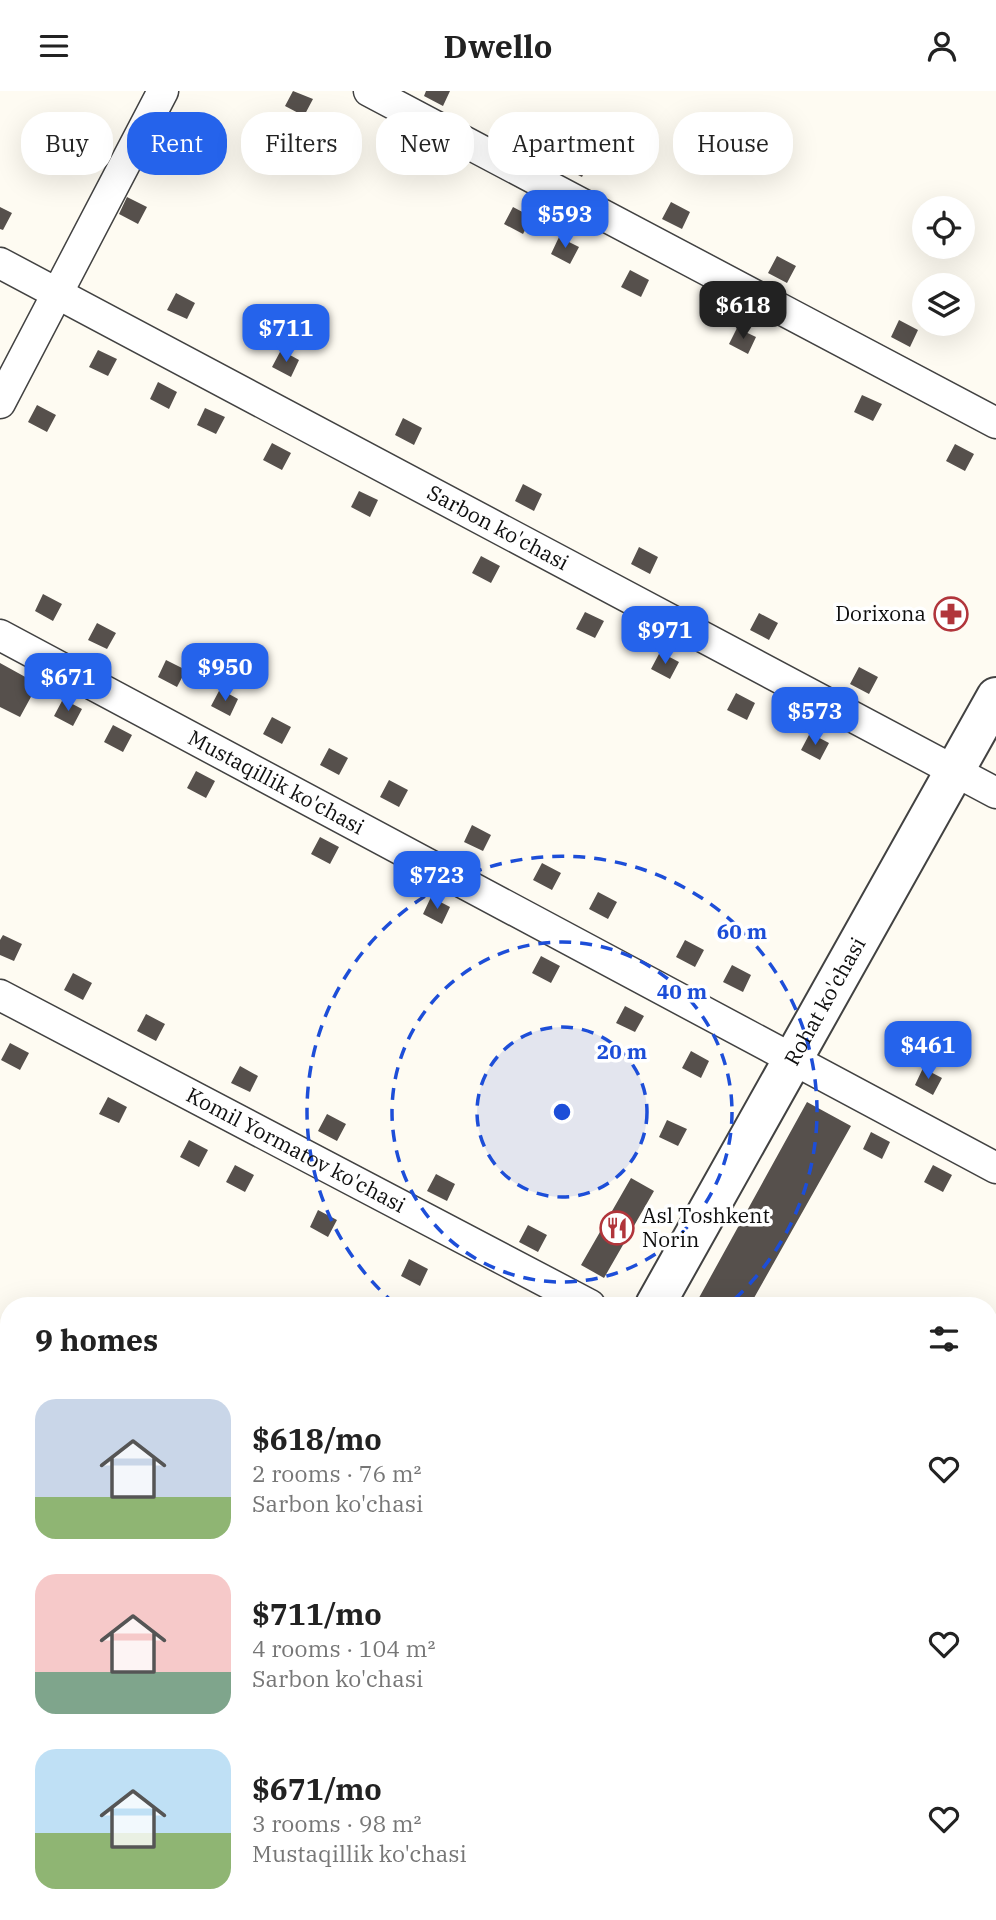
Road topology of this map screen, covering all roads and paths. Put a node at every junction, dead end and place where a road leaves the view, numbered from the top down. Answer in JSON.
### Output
{"nodes":[{"id":1,"x":163,"y":91,"type":"edge"},
{"id":2,"x":369,"y":91,"type":"edge"},
{"id":3,"x":0,"y":263,"type":"edge"},
{"id":4,"x":58,"y":294,"type":"junction"},
{"id":5,"x":0,"y":403,"type":"edge"},
{"id":6,"x":996,"y":423,"type":"edge"},
{"id":7,"x":0,"y":635,"type":"edge"},
{"id":8,"x":996,"y":698,"type":"edge"},
{"id":9,"x":954,"y":771,"type":"junction"},
{"id":10,"x":996,"y":793,"type":"edge"},
{"id":11,"x":0,"y":995,"type":"edge"},
{"id":12,"x":793,"y":1058,"type":"junction"},
{"id":13,"x":996,"y":1168,"type":"edge"},
{"id":14,"x":575,"y":1297,"type":"edge"},
{"id":15,"x":659,"y":1297,"type":"edge"}],
"edges":[{"from":1,"to":4,"type":"street"},
{"from":2,"to":6,"type":"street"},
{"from":3,"to":4,"type":"street","name":"Sarbon ko'chasi"},
{"from":4,"to":5,"type":"street"},
{"from":4,"to":9,"type":"street","name":"Sarbon ko'chasi"},
{"from":7,"to":12,"type":"street","name":"Mustaqillik ko'chasi"},
{"from":8,"to":9,"type":"street","name":"Rohat ko'chasi"},
{"from":9,"to":10,"type":"street","name":"Sarbon ko'chasi"},
{"from":9,"to":12,"type":"street","name":"Rohat ko'chasi"},
{"from":11,"to":14,"type":"street","name":"Komil Yormatov ko'chasi"},
{"from":12,"to":13,"type":"street","name":"Mustaqillik ko'chasi"},
{"from":12,"to":15,"type":"street","name":"Rohat ko'chasi"}]}
